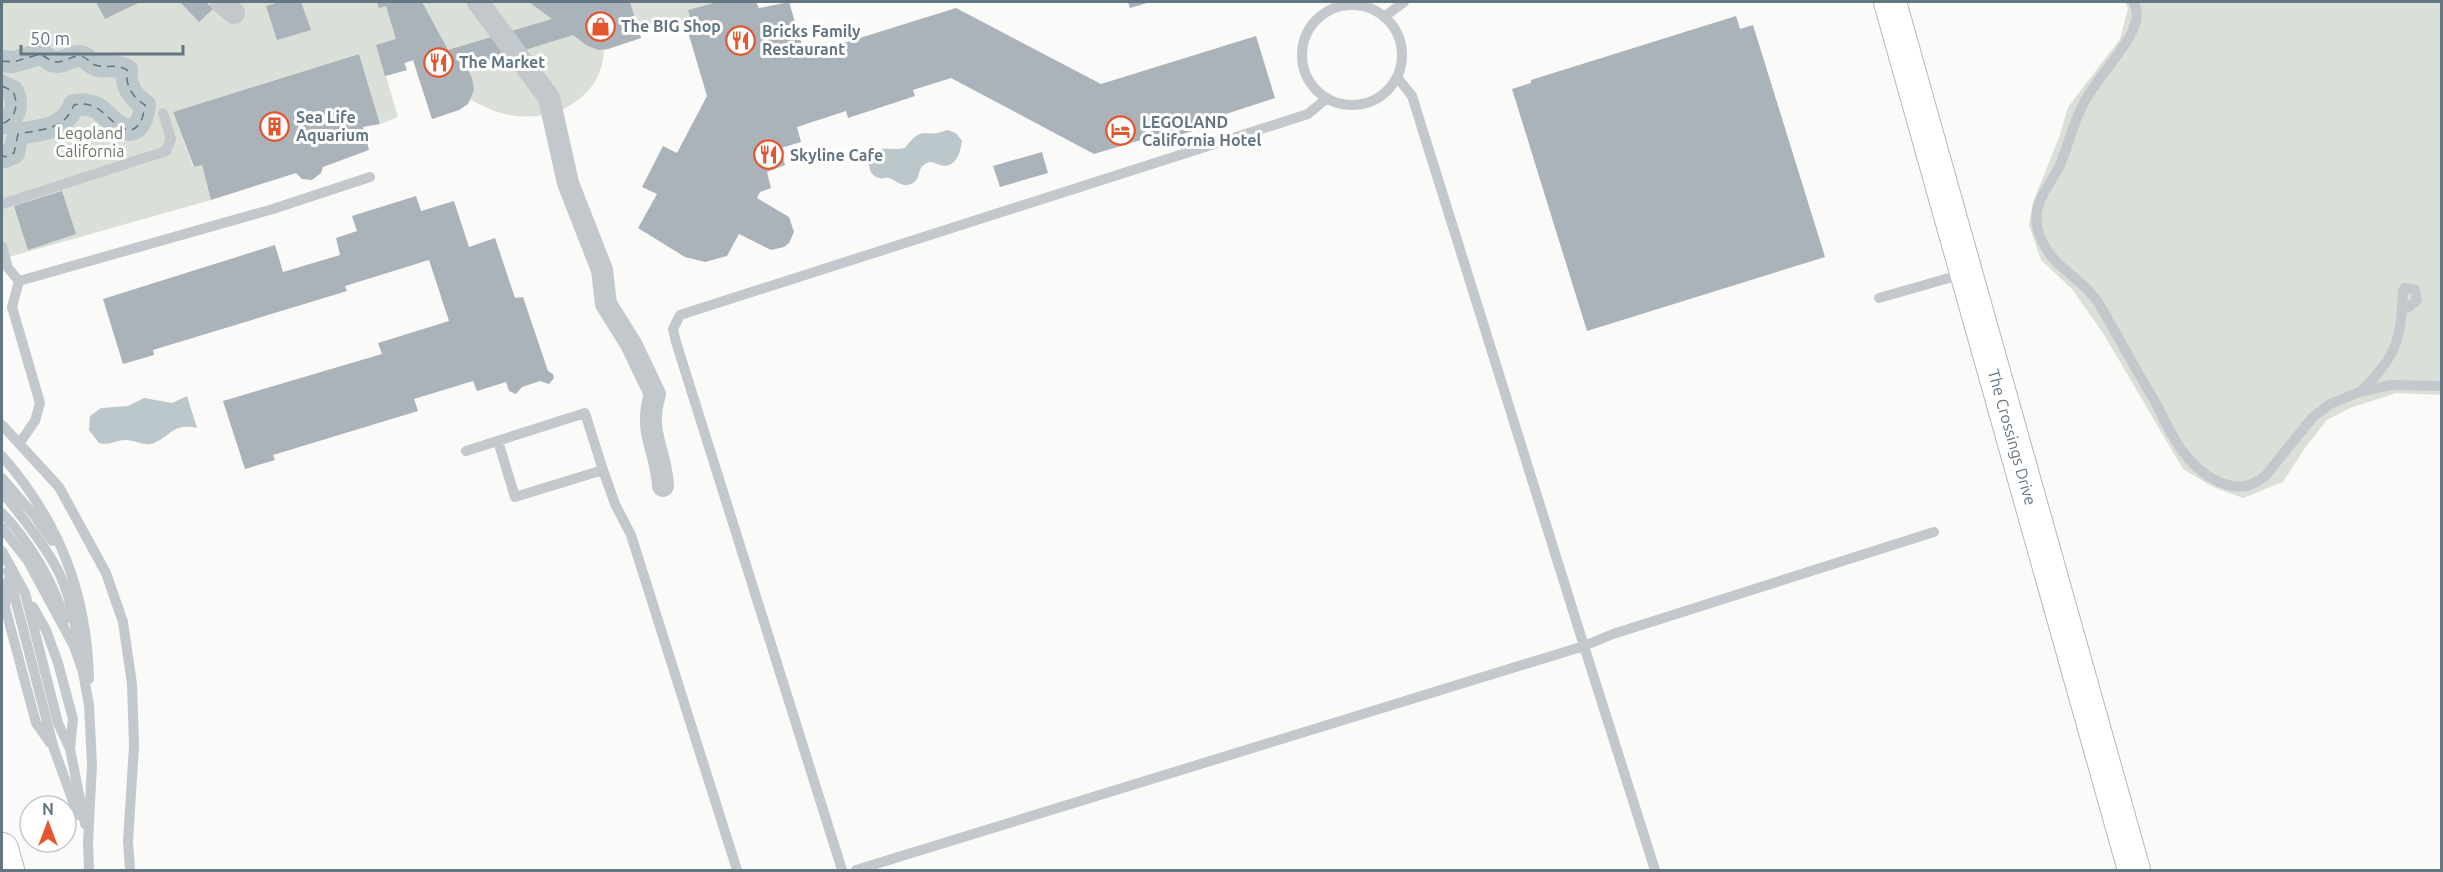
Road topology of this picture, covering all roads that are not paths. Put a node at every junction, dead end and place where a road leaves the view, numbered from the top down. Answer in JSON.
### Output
{"nodes":[{"id":1,"x":478,"y":2,"type":"edge"},
{"id":2,"x":1404,"y":2,"type":"edge"},
{"id":3,"x":1890,"y":2,"type":"edge"},
{"id":4,"x":2133,"y":2,"type":"edge"},
{"id":5,"x":1384,"y":17,"type":"junction"},
{"id":6,"x":1396,"y":77,"type":"junction"},
{"id":7,"x":1326,"y":98,"type":"junction"},
{"id":8,"x":163,"y":113,"type":"dead end"},
{"id":9,"x":370,"y":177,"type":"dead end"},
{"id":10,"x":2,"y":204,"type":"edge"},
{"id":11,"x":2,"y":246,"type":"edge"},
{"id":12,"x":1967,"y":273,"type":"junction"},
{"id":13,"x":19,"y":281,"type":"junction"},
{"id":14,"x":1879,"y":298,"type":"dead end"},
{"id":15,"x":2402,"y":310,"type":"dead end"},
{"id":16,"x":2442,"y":386,"type":"edge"},
{"id":17,"x":2359,"y":392,"type":"junction"},
{"id":18,"x":2,"y":426,"type":"edge"},
{"id":19,"x":498,"y":441,"type":"junction"},
{"id":20,"x":19,"y":444,"type":"junction"},
{"id":21,"x":466,"y":451,"type":"dead end"},
{"id":22,"x":2,"y":456,"type":"edge"},
{"id":23,"x":603,"y":470,"type":"junction"},
{"id":24,"x":2,"y":478,"type":"edge"},
{"id":25,"x":663,"y":486,"type":"dead end"},
{"id":26,"x":2,"y":492,"type":"edge"},
{"id":27,"x":2,"y":513,"type":"edge"},
{"id":28,"x":2,"y":528,"type":"edge"},
{"id":29,"x":1934,"y":531,"type":"dead end"},
{"id":30,"x":2,"y":552,"type":"edge"},
{"id":31,"x":71,"y":570,"type":"junction"},
{"id":32,"x":1584,"y":645,"type":"junction"},
{"id":33,"x":74,"y":646,"type":"junction"},
{"id":34,"x":83,"y":672,"type":"junction"},
{"id":35,"x":89,"y":705,"type":"junction"},
{"id":36,"x":88,"y":842,"type":"junction"},
{"id":37,"x":2,"y":849,"type":"edge"},
{"id":38,"x":8,"y":870,"type":"edge"},
{"id":39,"x":89,"y":870,"type":"edge"},
{"id":40,"x":130,"y":870,"type":"edge"},
{"id":41,"x":736,"y":870,"type":"edge"},
{"id":42,"x":842,"y":870,"type":"edge"},
{"id":43,"x":856,"y":870,"type":"edge"},
{"id":44,"x":1654,"y":870,"type":"edge"},
{"id":45,"x":2134,"y":870,"type":"edge"}],
"edges":[{"from":1,"to":25,"type":"street"},
{"from":2,"to":5,"type":"lane"},
{"from":3,"to":12,"type":"street","name":"The Crossings Drive"},
{"from":4,"to":17,"type":"lane"},
{"from":5,"to":6,"type":"lane"},
{"from":5,"to":7,"type":"lane"},
{"from":6,"to":7,"type":"lane"},
{"from":6,"to":32,"type":"lane"},
{"from":7,"to":42,"type":"lane"},
{"from":8,"to":10,"type":"lane"},
{"from":9,"to":13,"type":"lane"},
{"from":11,"to":13,"type":"lane"},
{"from":12,"to":14,"type":"lane"},
{"from":12,"to":45,"type":"street","name":"The Crossings Drive"},
{"from":13,"to":20,"type":"lane"},
{"from":15,"to":17,"type":"lane"},
{"from":16,"to":17,"type":"lane"},
{"from":18,"to":20,"type":"lane"},
{"from":19,"to":21,"type":"lane"},
{"from":19,"to":23,"type":"lane"},
{"from":19,"to":23,"type":"lane"},
{"from":20,"to":40,"type":"lane"},
{"from":22,"to":31,"type":"lane"},
{"from":23,"to":41,"type":"lane"},
{"from":24,"to":31,"type":"lane"},
{"from":26,"to":34,"type":"lane"},
{"from":27,"to":33,"type":"lane"},
{"from":28,"to":33,"type":"lane"},
{"from":29,"to":32,"type":"lane"},
{"from":30,"to":36,"type":"lane"},
{"from":30,"to":36,"type":"lane"},
{"from":31,"to":35,"type":"lane"},
{"from":32,"to":43,"type":"lane"},
{"from":32,"to":44,"type":"lane"},
{"from":33,"to":34,"type":"lane"},
{"from":34,"to":35,"type":"lane"},
{"from":35,"to":36,"type":"lane"},
{"from":36,"to":39,"type":"lane"},
{"from":37,"to":38,"type":"street"}]}
